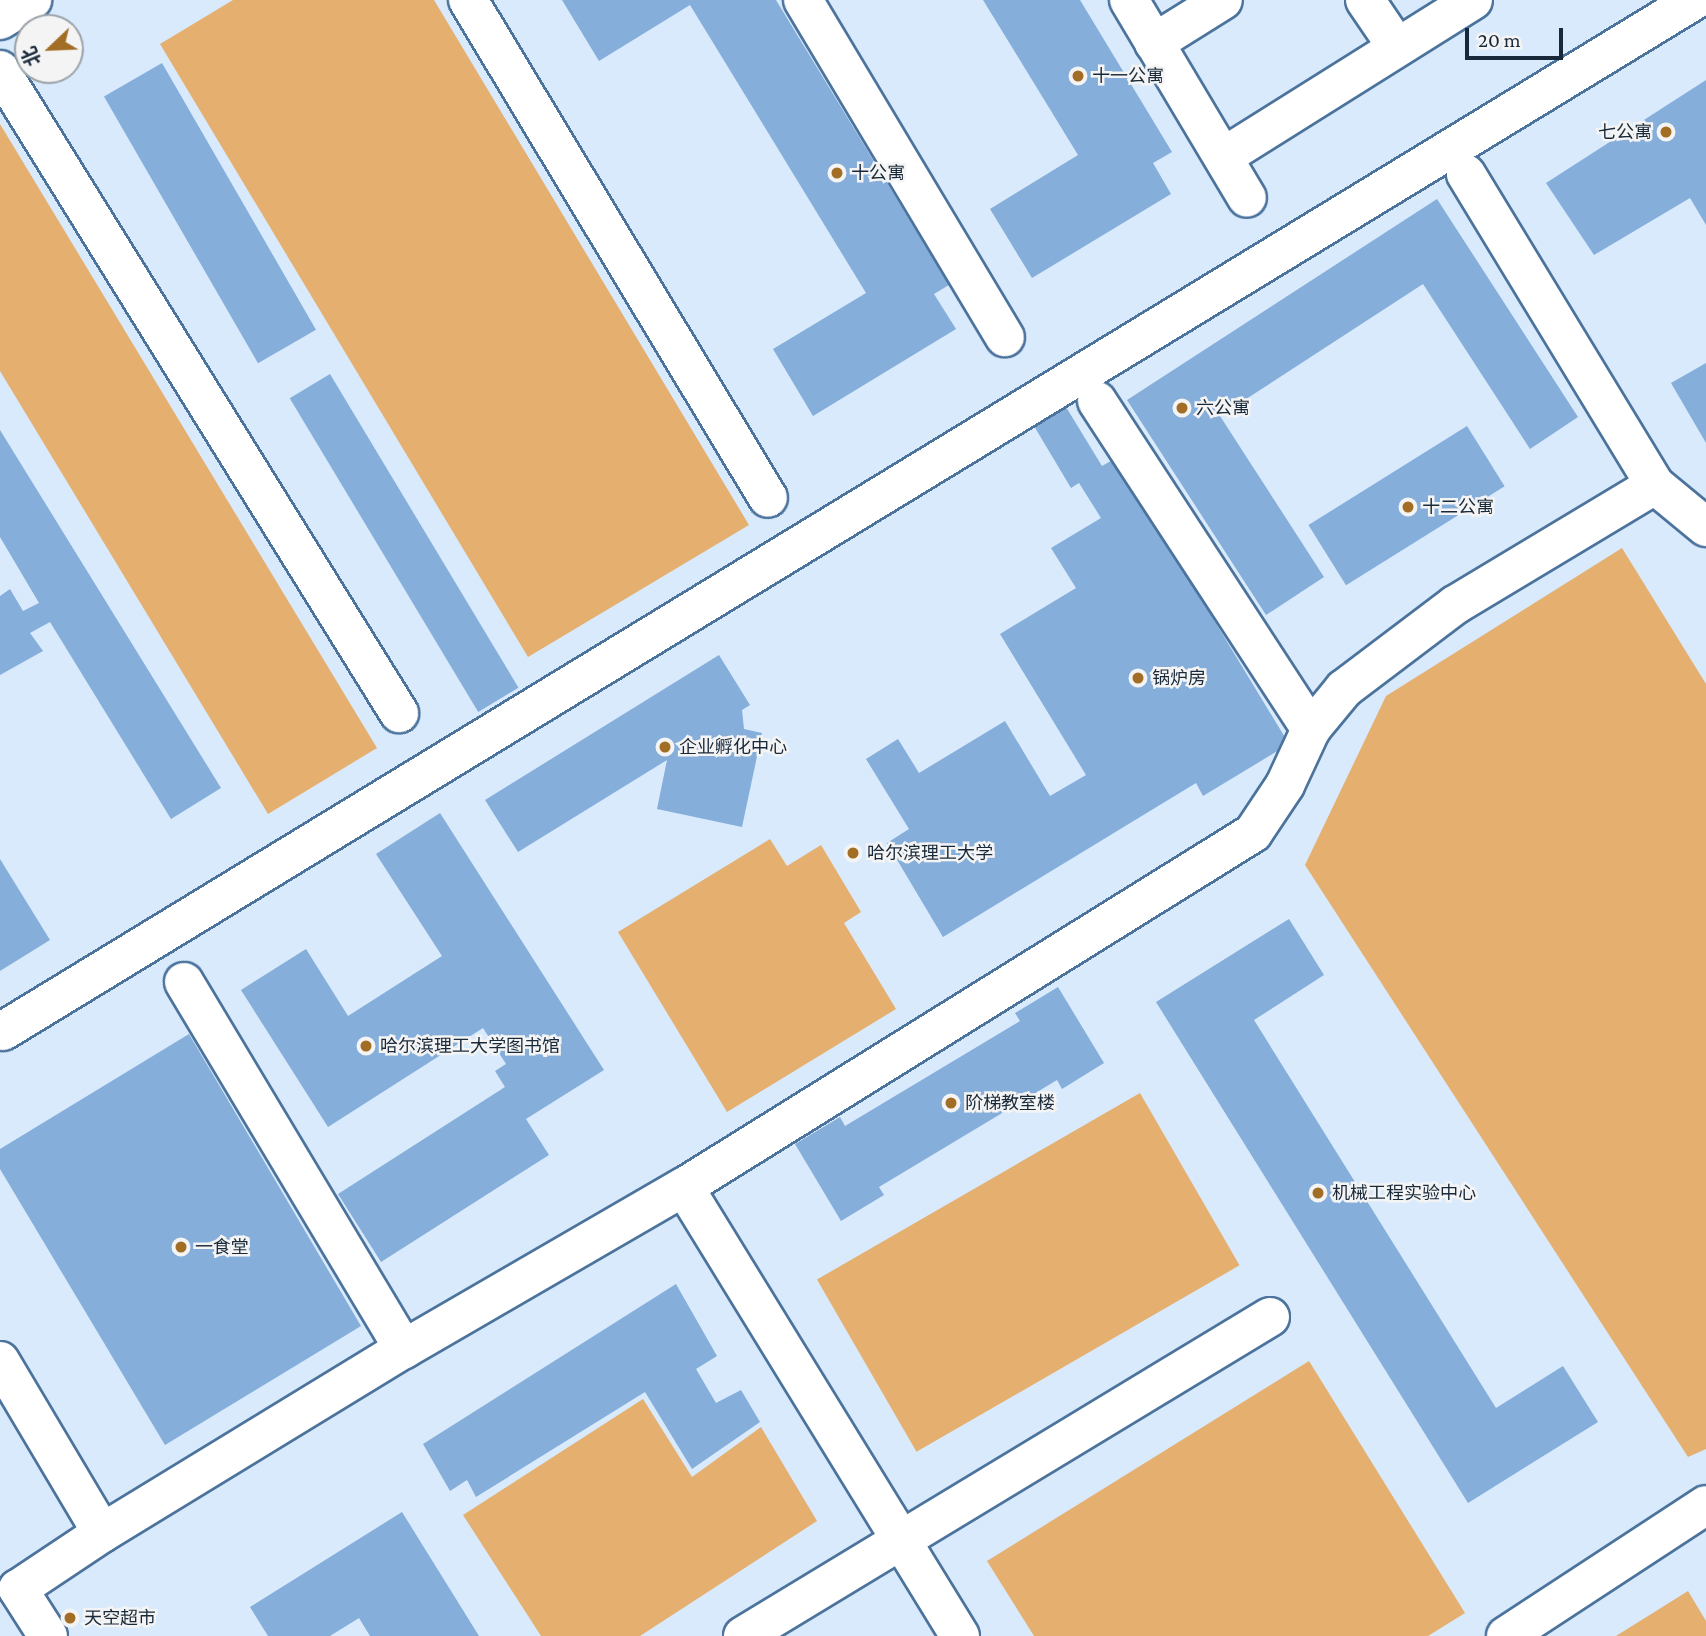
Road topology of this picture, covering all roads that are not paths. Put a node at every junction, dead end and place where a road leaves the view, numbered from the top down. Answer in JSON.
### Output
{"nodes":[{"id":1,"x":32,"y":0,"type":"edge"},
{"id":2,"x":468,"y":0,"type":"edge"},
{"id":3,"x":803,"y":0,"type":"edge"},
{"id":4,"x":1129,"y":0,"type":"edge"},
{"id":5,"x":1223,"y":0,"type":"edge"},
{"id":6,"x":1365,"y":0,"type":"edge"},
{"id":7,"x":1473,"y":0,"type":"edge"},
{"id":8,"x":1695,"y":0,"type":"edge"},
{"id":9,"x":0,"y":20,"type":"edge"},
{"id":10,"x":1154,"y":43,"type":"junction"},
{"id":11,"x":1397,"y":47,"type":"junction"},
{"id":12,"x":0,"y":70,"type":"edge"},
{"id":13,"x":1223,"y":157,"type":"junction"},
{"id":14,"x":1466,"y":174,"type":"dead end"},
{"id":15,"x":1247,"y":198,"type":"dead end"},
{"id":16,"x":1005,"y":337,"type":"dead end"},
{"id":17,"x":1097,"y":401,"type":"dead end"},
{"id":18,"x":1656,"y":485,"type":"junction"},
{"id":19,"x":768,"y":498,"type":"dead end"},
{"id":20,"x":1706,"y":527,"type":"edge"},
{"id":21,"x":399,"y":713,"type":"dead end"},
{"id":22,"x":1311,"y":729,"type":"junction"},
{"id":23,"x":184,"y":982,"type":"dead end"},
{"id":24,"x":3,"y":1031,"type":"dead end"},
{"id":25,"x":684,"y":1187,"type":"junction"},
{"id":26,"x":1270,"y":1317,"type":"dead end"},
{"id":27,"x":404,"y":1349,"type":"junction"},
{"id":28,"x":0,"y":1361,"type":"edge"},
{"id":29,"x":1706,"y":1505,"type":"edge"},
{"id":30,"x":102,"y":1533,"type":"junction"},
{"id":31,"x":900,"y":1538,"type":"junction"},
{"id":32,"x":9,"y":1574,"type":"edge"},
{"id":33,"x":48,"y":1636,"type":"edge"},
{"id":34,"x":743,"y":1636,"type":"edge"},
{"id":35,"x":960,"y":1636,"type":"edge"},
{"id":36,"x":1506,"y":1636,"type":"edge"}],
"edges":[{"from":1,"to":9,"type":"street"},
{"from":2,"to":19,"type":"street"},
{"from":3,"to":16,"type":"street"},
{"from":4,"to":10,"type":"street"},
{"from":5,"to":10,"type":"street"},
{"from":6,"to":11,"type":"street"},
{"from":7,"to":11,"type":"street"},
{"from":8,"to":24,"type":"street"},
{"from":10,"to":13,"type":"street"},
{"from":11,"to":13,"type":"street"},
{"from":12,"to":21,"type":"street"},
{"from":13,"to":15,"type":"street"},
{"from":14,"to":18,"type":"street"},
{"from":17,"to":22,"type":"street"},
{"from":18,"to":20,"type":"street"},
{"from":18,"to":22,"type":"street"},
{"from":22,"to":25,"type":"street"},
{"from":23,"to":27,"type":"street"},
{"from":25,"to":27,"type":"street"},
{"from":25,"to":31,"type":"street"},
{"from":26,"to":31,"type":"street"},
{"from":27,"to":30,"type":"street"},
{"from":28,"to":30,"type":"street"},
{"from":29,"to":36,"type":"street"},
{"from":30,"to":32,"type":"street"},
{"from":31,"to":34,"type":"street"},
{"from":31,"to":35,"type":"street"},
{"from":32,"to":33,"type":"street"}]}
